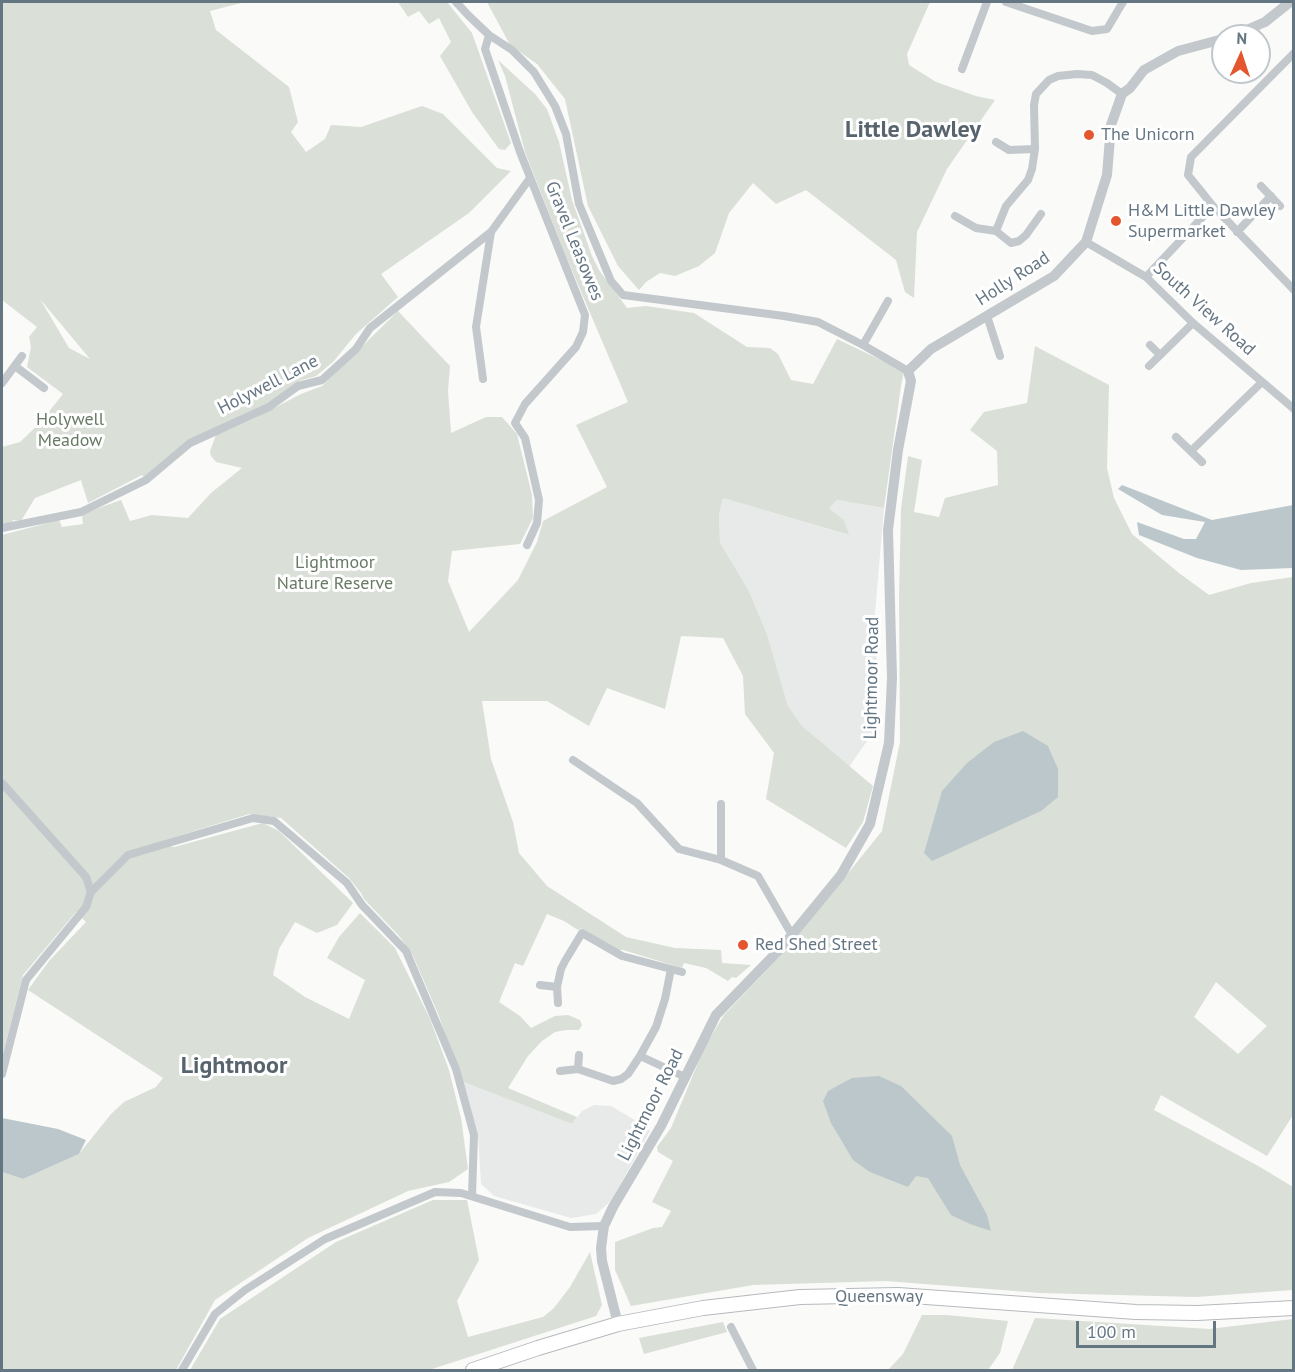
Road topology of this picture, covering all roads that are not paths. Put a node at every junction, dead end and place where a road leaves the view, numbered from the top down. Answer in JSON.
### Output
{"nodes":[{"id":1,"x":456,"y":2,"type":"edge"},
{"id":2,"x":997,"y":2,"type":"edge"},
{"id":3,"x":1006,"y":2,"type":"edge"},
{"id":4,"x":1123,"y":2,"type":"edge"},
{"id":5,"x":1290,"y":2,"type":"edge"},
{"id":6,"x":986,"y":3,"type":"edge"},
{"id":7,"x":1260,"y":24,"type":"edge"},
{"id":8,"x":489,"y":35,"type":"junction"},
{"id":9,"x":1211,"y":42,"type":"edge"},
{"id":10,"x":1293,"y":53,"type":"edge"},
{"id":11,"x":962,"y":69,"type":"dead end"},
{"id":12,"x":1122,"y":94,"type":"junction"},
{"id":13,"x":996,"y":142,"type":"dead end"},
{"id":14,"x":1035,"y":149,"type":"junction"},
{"id":15,"x":531,"y":178,"type":"junction"},
{"id":16,"x":1261,"y":186,"type":"dead end"},
{"id":17,"x":1271,"y":196,"type":"junction"},
{"id":18,"x":1213,"y":206,"type":"junction"},
{"id":19,"x":1280,"y":206,"type":"dead end"},
{"id":20,"x":1041,"y":214,"type":"dead end"},
{"id":21,"x":956,"y":216,"type":"dead end"},
{"id":22,"x":996,"y":231,"type":"junction"},
{"id":23,"x":491,"y":232,"type":"junction"},
{"id":24,"x":1238,"y":232,"type":"junction"},
{"id":25,"x":1086,"y":242,"type":"junction"},
{"id":26,"x":1146,"y":277,"type":"junction"},
{"id":27,"x":1293,"y":290,"type":"edge"},
{"id":28,"x":888,"y":301,"type":"dead end"},
{"id":29,"x":987,"y":316,"type":"junction"},
{"id":30,"x":1194,"y":323,"type":"junction"},
{"id":31,"x":863,"y":345,"type":"junction"},
{"id":32,"x":1150,"y":345,"type":"dead end"},
{"id":33,"x":1160,"y":355,"type":"junction"},
{"id":34,"x":1000,"y":356,"type":"dead end"},
{"id":35,"x":22,"y":357,"type":"dead end"},
{"id":36,"x":15,"y":366,"type":"junction"},
{"id":37,"x":1149,"y":366,"type":"dead end"},
{"id":38,"x":908,"y":371,"type":"junction"},
{"id":39,"x":483,"y":379,"type":"dead end"},
{"id":40,"x":2,"y":383,"type":"edge"},
{"id":41,"x":1261,"y":383,"type":"junction"},
{"id":42,"x":44,"y":388,"type":"dead end"},
{"id":43,"x":1293,"y":409,"type":"edge"},
{"id":44,"x":1176,"y":437,"type":"dead end"},
{"id":45,"x":1191,"y":451,"type":"junction"},
{"id":46,"x":1202,"y":462,"type":"dead end"},
{"id":47,"x":2,"y":528,"type":"edge"},
{"id":48,"x":527,"y":545,"type":"dead end"},
{"id":49,"x":573,"y":760,"type":"dead end"},
{"id":50,"x":2,"y":783,"type":"edge"},
{"id":51,"x":721,"y":804,"type":"dead end"},
{"id":52,"x":721,"y":860,"type":"junction"},
{"id":53,"x":91,"y":892,"type":"junction"},
{"id":54,"x":792,"y":935,"type":"junction"},
{"id":55,"x":671,"y":969,"type":"junction"},
{"id":56,"x":682,"y":972,"type":"dead end"},
{"id":57,"x":540,"y":985,"type":"dead end"},
{"id":58,"x":557,"y":987,"type":"junction"},
{"id":59,"x":558,"y":1003,"type":"dead end"},
{"id":60,"x":579,"y":1055,"type":"dead end"},
{"id":61,"x":640,"y":1056,"type":"junction"},
{"id":62,"x":578,"y":1069,"type":"junction"},
{"id":63,"x":560,"y":1071,"type":"dead end"},
{"id":64,"x":2,"y":1074,"type":"edge"},
{"id":65,"x":685,"y":1077,"type":"junction"},
{"id":66,"x":472,"y":1196,"type":"junction"},
{"id":67,"x":604,"y":1226,"type":"junction"},
{"id":68,"x":1293,"y":1308,"type":"edge"},
{"id":69,"x":618,"y":1324,"type":"junction"},
{"id":70,"x":731,"y":1327,"type":"dead end"},
{"id":71,"x":748,"y":1369,"type":"edge"},
{"id":72,"x":182,"y":1371,"type":"edge"},
{"id":73,"x":473,"y":1371,"type":"edge"}],
"edges":[{"from":1,"to":8,"type":"street"},
{"from":2,"to":6,"type":"street"},
{"from":3,"to":4,"type":"street"},
{"from":5,"to":7,"type":"street"},
{"from":6,"to":11,"type":"street"},
{"from":8,"to":15,"type":"street","name":"Gravel Leasowes"},
{"from":8,"to":31,"type":"street"},
{"from":9,"to":12,"type":"street","name":"Holly Road"},
{"from":10,"to":18,"type":"street"},
{"from":12,"to":14,"type":"street"},
{"from":12,"to":25,"type":"street","name":"Holly Road"},
{"from":13,"to":14,"type":"street"},
{"from":14,"to":22,"type":"street"},
{"from":15,"to":23,"type":"street","name":"Holywell Lane"},
{"from":15,"to":48,"type":"street","name":"Gravel Leasowes"},
{"from":16,"to":17,"type":"street"},
{"from":17,"to":19,"type":"street"},
{"from":17,"to":24,"type":"street"},
{"from":18,"to":24,"type":"street"},
{"from":18,"to":26,"type":"street"},
{"from":20,"to":22,"type":"street"},
{"from":21,"to":22,"type":"street"},
{"from":23,"to":39,"type":"street"},
{"from":23,"to":47,"type":"street","name":"Holywell Lane"},
{"from":24,"to":27,"type":"street"},
{"from":25,"to":26,"type":"street","name":"South View Road"},
{"from":25,"to":29,"type":"street","name":"Holly Road"},
{"from":26,"to":30,"type":"street","name":"South View Road"},
{"from":28,"to":31,"type":"street"},
{"from":29,"to":34,"type":"street"},
{"from":29,"to":38,"type":"street","name":"Holly Road"},
{"from":30,"to":33,"type":"street"},
{"from":30,"to":41,"type":"street","name":"South View Road"},
{"from":31,"to":38,"type":"street"},
{"from":32,"to":33,"type":"street"},
{"from":33,"to":37,"type":"street"},
{"from":35,"to":36,"type":"street"},
{"from":36,"to":40,"type":"street"},
{"from":36,"to":42,"type":"street"},
{"from":38,"to":54,"type":"street","name":"Lightmoor Road"},
{"from":41,"to":43,"type":"street","name":"South View Road"},
{"from":41,"to":45,"type":"street"},
{"from":44,"to":45,"type":"street"},
{"from":45,"to":46,"type":"street"},
{"from":49,"to":52,"type":"street"},
{"from":50,"to":53,"type":"street"},
{"from":51,"to":52,"type":"street"},
{"from":52,"to":54,"type":"street"},
{"from":53,"to":64,"type":"street"},
{"from":53,"to":66,"type":"street"},
{"from":54,"to":65,"type":"street","name":"Lightmoor Road"},
{"from":55,"to":56,"type":"street"},
{"from":55,"to":58,"type":"street"},
{"from":55,"to":61,"type":"street"},
{"from":57,"to":58,"type":"street"},
{"from":58,"to":59,"type":"street"},
{"from":60,"to":62,"type":"street"},
{"from":61,"to":62,"type":"street"},
{"from":61,"to":65,"type":"street"},
{"from":62,"to":63,"type":"street"},
{"from":65,"to":67,"type":"street","name":"Lightmoor Road"},
{"from":66,"to":67,"type":"street"},
{"from":66,"to":72,"type":"street"},
{"from":67,"to":69,"type":"street","name":"Lightmoor Road"},
{"from":68,"to":69,"type":"main road","name":"Queensway"},
{"from":69,"to":73,"type":"main road","name":"Queensway"},
{"from":70,"to":71,"type":"street"}]}
